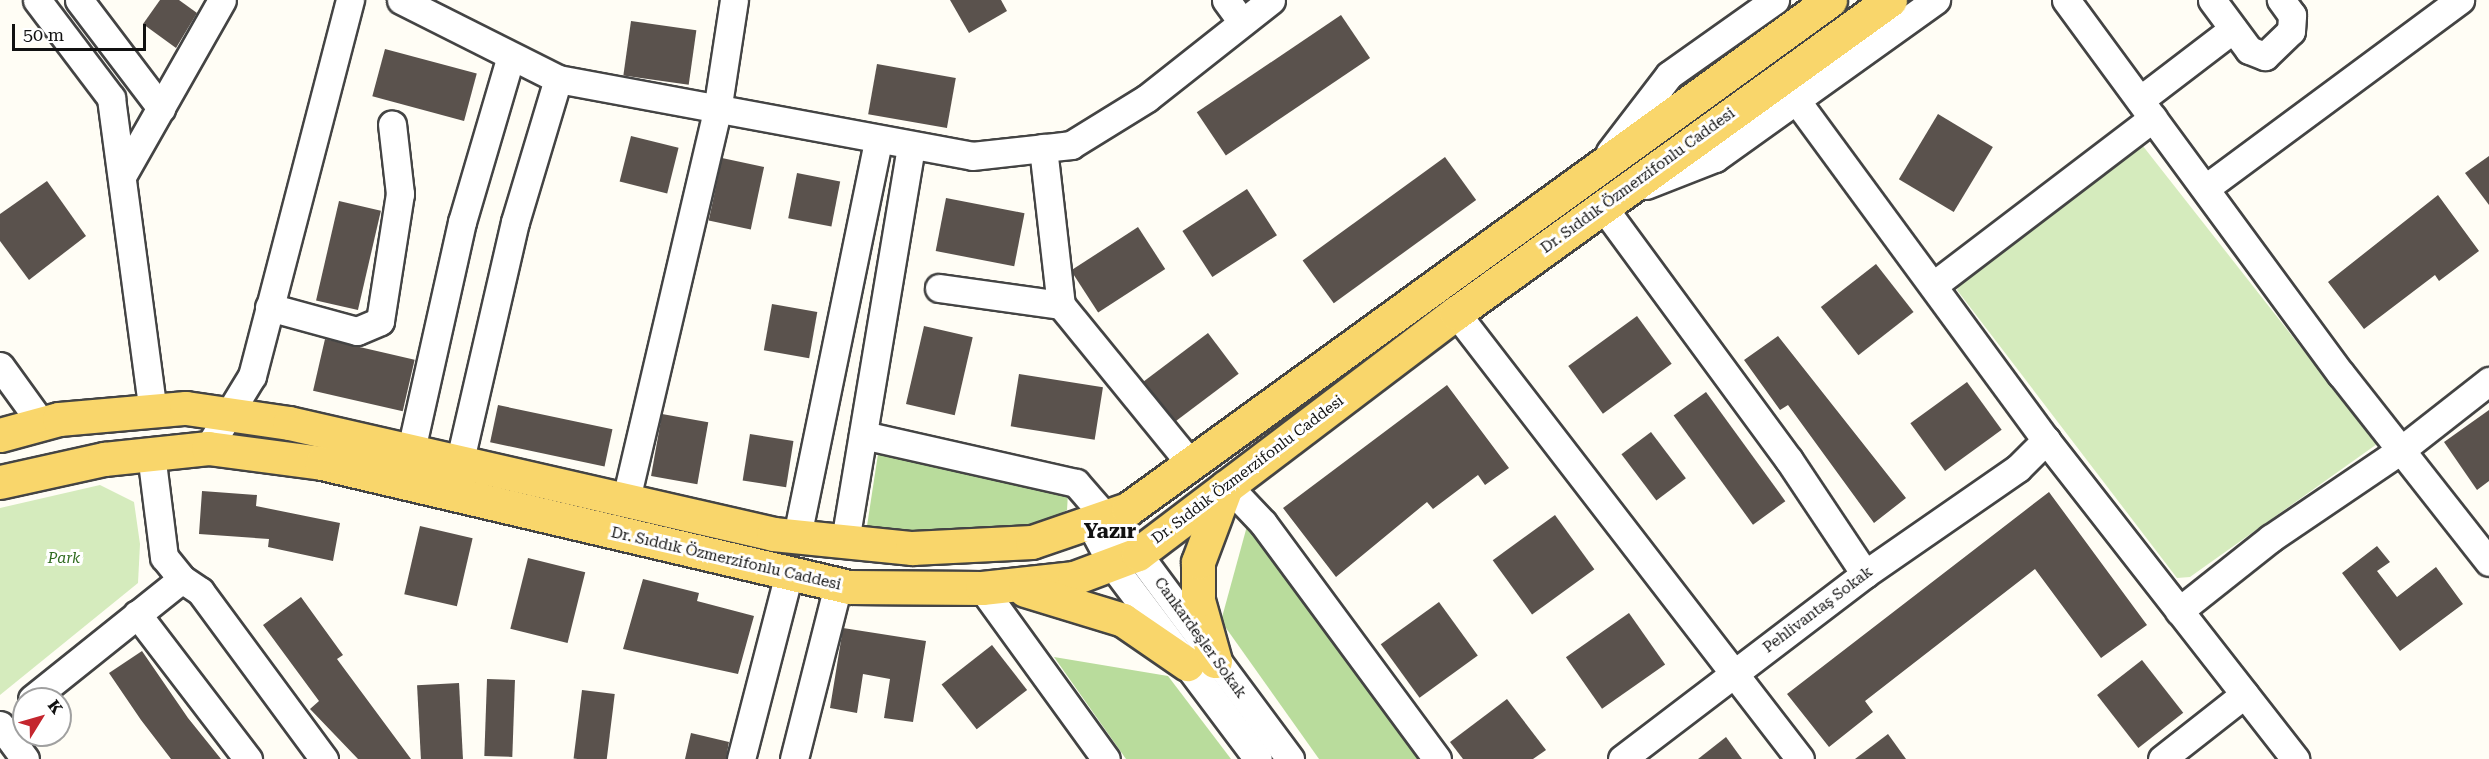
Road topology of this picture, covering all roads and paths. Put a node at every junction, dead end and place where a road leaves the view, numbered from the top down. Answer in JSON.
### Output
{"nodes":[{"id":1,"x":37,"y":0,"type":"edge"},
{"id":2,"x":79,"y":0,"type":"edge"},
{"id":3,"x":222,"y":0,"type":"edge"},
{"id":4,"x":350,"y":0,"type":"edge"},
{"id":5,"x":401,"y":0,"type":"edge"},
{"id":6,"x":734,"y":0,"type":"edge"},
{"id":7,"x":1226,"y":0,"type":"edge"},
{"id":8,"x":1271,"y":0,"type":"edge"},
{"id":9,"x":1830,"y":0,"type":"edge"},
{"id":10,"x":1890,"y":0,"type":"edge"},
{"id":11,"x":1936,"y":0,"type":"edge"},
{"id":12,"x":2066,"y":0,"type":"edge"},
{"id":13,"x":2212,"y":0,"type":"edge"},
{"id":14,"x":2281,"y":0,"type":"edge"},
{"id":15,"x":2460,"y":0,"type":"edge"},
{"id":16,"x":1765,"y":2,"type":"edge"},
{"id":17,"x":1242,"y":22,"type":"junction"},
{"id":18,"x":2233,"y":29,"type":"junction"},
{"id":19,"x":511,"y":56,"type":"junction"},
{"id":20,"x":558,"y":79,"type":"junction"},
{"id":21,"x":1796,"y":100,"type":"junction"},
{"id":22,"x":161,"y":108,"type":"junction"},
{"id":23,"x":2146,"y":109,"type":"junction"},
{"id":24,"x":717,"y":111,"type":"junction"},
{"id":25,"x":392,"y":124,"type":"dead end"},
{"id":26,"x":878,"y":140,"type":"junction"},
{"id":27,"x":911,"y":145,"type":"junction"},
{"id":28,"x":1043,"y":148,"type":"junction"},
{"id":29,"x":1597,"y":169,"type":"junction"},
{"id":30,"x":122,"y":176,"type":"junction"},
{"id":31,"x":2207,"y":187,"type":"junction"},
{"id":32,"x":1611,"y":201,"type":"junction"},
{"id":33,"x":1935,"y":284,"type":"junction"},
{"id":34,"x":939,"y":288,"type":"dead end"},
{"id":35,"x":1061,"y":305,"type":"junction"},
{"id":36,"x":269,"y":308,"type":"junction"},
{"id":37,"x":1456,"y":313,"type":"junction"},
{"id":38,"x":0,"y":366,"type":"edge"},
{"id":39,"x":2489,"y":381,"type":"edge"},
{"id":40,"x":153,"y":411,"type":"junction"},
{"id":41,"x":230,"y":414,"type":"junction"},
{"id":42,"x":42,"y":424,"type":"junction"},
{"id":43,"x":0,"y":435,"type":"edge"},
{"id":44,"x":863,"y":435,"type":"junction"},
{"id":45,"x":2046,"y":440,"type":"junction"},
{"id":46,"x":208,"y":448,"type":"junction"},
{"id":47,"x":411,"y":450,"type":"junction"},
{"id":48,"x":2401,"y":450,"type":"junction"},
{"id":49,"x":151,"y":454,"type":"junction"},
{"id":50,"x":460,"y":460,"type":"junction"},
{"id":51,"x":1189,"y":462,"type":"junction"},
{"id":52,"x":0,"y":482,"type":"edge"},
{"id":53,"x":1227,"y":485,"type":"junction"},
{"id":54,"x":626,"y":499,"type":"junction"},
{"id":55,"x":1099,"y":522,"type":"junction"},
{"id":56,"x":797,"y":536,"type":"junction"},
{"id":57,"x":845,"y":541,"type":"junction"},
{"id":58,"x":1125,"y":560,"type":"junction"},
{"id":59,"x":2489,"y":562,"type":"edge"},
{"id":60,"x":789,"y":573,"type":"junction"},
{"id":61,"x":1865,"y":574,"type":"junction"},
{"id":62,"x":182,"y":579,"type":"junction"},
{"id":63,"x":838,"y":585,"type":"junction"},
{"id":64,"x":994,"y":586,"type":"junction"},
{"id":65,"x":2179,"y":611,"type":"junction"},
{"id":66,"x":137,"y":614,"type":"junction"},
{"id":67,"x":1201,"y":662,"type":"junction"},
{"id":68,"x":1733,"y":673,"type":"junction"},
{"id":69,"x":47,"y":687,"type":"edge"},
{"id":70,"x":2245,"y":694,"type":"junction"},
{"id":71,"x":12,"y":715,"type":"edge"},
{"id":72,"x":0,"y":725,"type":"edge"},
{"id":73,"x":25,"y":759,"type":"edge"},
{"id":74,"x":248,"y":759,"type":"edge"},
{"id":75,"x":324,"y":759,"type":"edge"},
{"id":76,"x":741,"y":759,"type":"edge"},
{"id":77,"x":794,"y":759,"type":"edge"},
{"id":78,"x":1106,"y":759,"type":"edge"},
{"id":79,"x":1258,"y":759,"type":"edge"},
{"id":80,"x":1290,"y":759,"type":"edge"},
{"id":81,"x":1437,"y":759,"type":"edge"},
{"id":82,"x":1622,"y":759,"type":"edge"},
{"id":83,"x":1800,"y":759,"type":"edge"},
{"id":84,"x":2162,"y":759,"type":"edge"},
{"id":85,"x":2295,"y":759,"type":"edge"}],
"edges":[{"from":1,"to":30,"type":"street"},
{"from":2,"to":22,"type":"street"},
{"from":3,"to":22,"type":"street"},
{"from":4,"to":36,"type":"street"},
{"from":5,"to":19,"type":"street"},
{"from":6,"to":24,"type":"street"},
{"from":7,"to":17,"type":"street"},
{"from":8,"to":17,"type":"street"},
{"from":9,"to":29,"type":"main road"},
{"from":10,"to":32,"type":"main road","name":"Dr. Sıddık Özmerzifonlu Caddesi"},
{"from":11,"to":21,"type":"street"},
{"from":12,"to":23,"type":"street"},
{"from":13,"to":18,"type":"street"},
{"from":14,"to":18,"type":"street"},
{"from":15,"to":31,"type":"street"},
{"from":16,"to":29,"type":"street"},
{"from":17,"to":28,"type":"street"},
{"from":18,"to":23,"type":"street"},
{"from":19,"to":20,"type":"street"},
{"from":19,"to":47,"type":"street"},
{"from":20,"to":24,"type":"street"},
{"from":20,"to":50,"type":"street"},
{"from":21,"to":32,"type":"street"},
{"from":21,"to":33,"type":"street"},
{"from":22,"to":30,"type":"street"},
{"from":23,"to":31,"type":"street"},
{"from":23,"to":33,"type":"street"},
{"from":24,"to":26,"type":"street"},
{"from":24,"to":54,"type":"street"},
{"from":25,"to":36,"type":"street"},
{"from":26,"to":27,"type":"street"},
{"from":26,"to":56,"type":"street"},
{"from":27,"to":28,"type":"street"},
{"from":27,"to":44,"type":"street"},
{"from":28,"to":35,"type":"street"},
{"from":29,"to":51,"type":"main road"},
{"from":30,"to":40,"type":"street"},
{"from":31,"to":48,"type":"street"},
{"from":32,"to":37,"type":"main road","name":"Dr. Sıddık Özmerzifonlu Caddesi"},
{"from":32,"to":61,"type":"street"},
{"from":33,"to":45,"type":"street"},
{"from":34,"to":35,"type":"street"},
{"from":35,"to":51,"type":"street"},
{"from":36,"to":41,"type":"street"},
{"from":37,"to":53,"type":"main road","name":"Dr. Sıddık Özmerzifonlu Caddesi"},
{"from":37,"to":68,"type":"street"},
{"from":38,"to":42,"type":"street"},
{"from":39,"to":48,"type":"street"},
{"from":40,"to":41,"type":"main road"},
{"from":40,"to":42,"type":"main road"},
{"from":41,"to":46,"type":"street"},
{"from":41,"to":47,"type":"main road"},
{"from":42,"to":43,"type":"main road"},
{"from":44,"to":55,"type":"street","name":"Cankardeşler Sokak"},
{"from":44,"to":57,"type":"street"},
{"from":45,"to":61,"type":"street","name":"Pehlivantaş Sokak"},
{"from":45,"to":65,"type":"street"},
{"from":46,"to":49,"type":"main road","name":"Dr. Sıddık Özmerzifonlu Caddesi"},
{"from":46,"to":60,"type":"main road","name":"Dr. Sıddık Özmerzifonlu Caddesi"},
{"from":47,"to":50,"type":"main road"},
{"from":48,"to":59,"type":"street"},
{"from":48,"to":65,"type":"street"},
{"from":49,"to":52,"type":"main road","name":"Dr. Sıddık Özmerzifonlu Caddesi"},
{"from":49,"to":62,"type":"street"},
{"from":50,"to":54,"type":"main road"},
{"from":51,"to":55,"type":"main road"},
{"from":53,"to":58,"type":"main road","name":"Dr. Sıddık Özmerzifonlu Caddesi"},
{"from":53,"to":67,"type":"main road"},
{"from":53,"to":81,"type":"street"},
{"from":54,"to":56,"type":"main road"},
{"from":55,"to":57,"type":"main road"},
{"from":55,"to":58,"type":"street","name":"Cankardeşler Sokak"},
{"from":56,"to":57,"type":"main road"},
{"from":58,"to":64,"type":"main road","name":"Dr. Sıddık Özmerzifonlu Caddesi"},
{"from":58,"to":67,"type":"street","name":"Cankardeşler Sokak"},
{"from":60,"to":63,"type":"main road","name":"Dr. Sıddık Özmerzifonlu Caddesi"},
{"from":60,"to":76,"type":"street"},
{"from":61,"to":68,"type":"street","name":"Pehlivantaş Sokak"},
{"from":62,"to":66,"type":"street"},
{"from":62,"to":75,"type":"street"},
{"from":63,"to":64,"type":"main road","name":"Dr. Sıddık Özmerzifonlu Caddesi"},
{"from":63,"to":77,"type":"street"},
{"from":64,"to":67,"type":"main road"},
{"from":64,"to":78,"type":"street"},
{"from":65,"to":70,"type":"street"},
{"from":66,"to":69,"type":"street"},
{"from":66,"to":74,"type":"street"},
{"from":67,"to":79,"type":"street","name":"Cankardeşler Sokak"},
{"from":67,"to":80,"type":"street","name":"Cankardeşler Sokak"},
{"from":68,"to":82,"type":"street","name":"Pehlivantaş Sokak"},
{"from":68,"to":83,"type":"street"},
{"from":70,"to":84,"type":"street"},
{"from":70,"to":85,"type":"street"},
{"from":71,"to":72,"type":"street"},
{"from":72,"to":73,"type":"street"}]}
